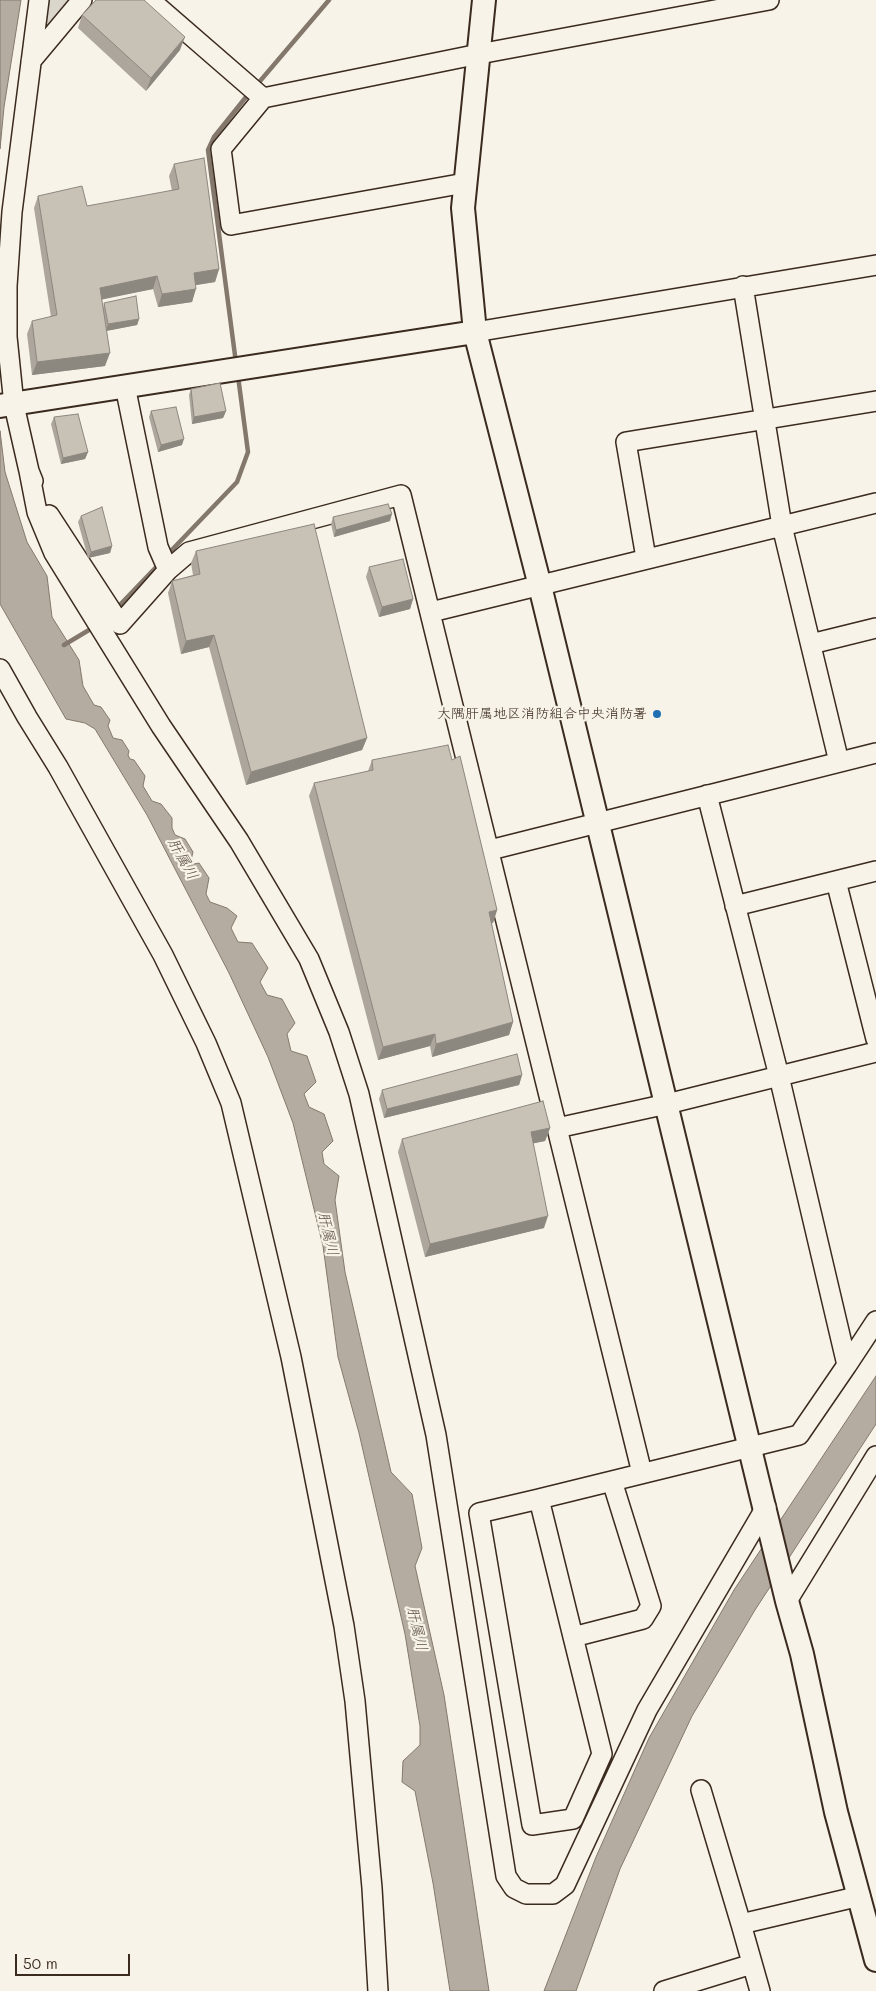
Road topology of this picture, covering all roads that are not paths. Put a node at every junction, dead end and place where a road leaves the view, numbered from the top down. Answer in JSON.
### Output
{"nodes":[{"id":1,"x":39,"y":0,"type":"edge"},
{"id":2,"x":82,"y":0,"type":"edge"},
{"id":3,"x":150,"y":0,"type":"edge"},
{"id":4,"x":484,"y":0,"type":"edge"},
{"id":5,"x":769,"y":0,"type":"edge"},
{"id":6,"x":479,"y":54,"type":"junction"},
{"id":7,"x":30,"y":61,"type":"junction"},
{"id":8,"x":263,"y":98,"type":"junction"},
{"id":9,"x":466,"y":183,"type":"junction"},
{"id":10,"x":876,"y":265,"type":"edge"},
{"id":11,"x":743,"y":286,"type":"junction"},
{"id":12,"x":475,"y":332,"type":"junction"},
{"id":13,"x":125,"y":386,"type":"junction"},
{"id":14,"x":876,"y":402,"type":"edge"},
{"id":15,"x":5,"y":406,"type":"edge"},
{"id":16,"x":765,"y":419,"type":"junction"},
{"id":17,"x":29,"y":471,"type":"junction"},
{"id":18,"x":876,"y":503,"type":"edge"},
{"id":19,"x":782,"y":526,"type":"junction"},
{"id":20,"x":646,"y":558,"type":"junction"},
{"id":21,"x":164,"y":561,"type":"junction"},
{"id":22,"x":540,"y":586,"type":"junction"},
{"id":23,"x":431,"y":612,"type":"junction"},
{"id":24,"x":876,"y":628,"type":"edge"},
{"id":25,"x":811,"y":644,"type":"junction"},
{"id":26,"x":0,"y":669,"type":"edge"},
{"id":27,"x":876,"y":753,"type":"edge"},
{"id":28,"x":839,"y":762,"type":"junction"},
{"id":29,"x":707,"y":795,"type":"junction"},
{"id":30,"x":597,"y":822,"type":"junction"},
{"id":31,"x":490,"y":850,"type":"junction"},
{"id":32,"x":876,"y":871,"type":"edge"},
{"id":33,"x":836,"y":881,"type":"junction"},
{"id":34,"x":735,"y":906,"type":"junction"},
{"id":35,"x":876,"y":1039,"type":"edge"},
{"id":36,"x":876,"y":1052,"type":"edge"},
{"id":37,"x":779,"y":1076,"type":"junction"},
{"id":38,"x":667,"y":1104,"type":"junction"},
{"id":39,"x":557,"y":1128,"type":"junction"},
{"id":40,"x":876,"y":1321,"type":"edge"},
{"id":41,"x":847,"y":1365,"type":"junction"},
{"id":42,"x":749,"y":1446,"type":"junction"},
{"id":43,"x":876,"y":1456,"type":"edge"},
{"id":44,"x":642,"y":1473,"type":"junction"},
{"id":45,"x":612,"y":1481,"type":"junction"},
{"id":46,"x":539,"y":1499,"type":"junction"},
{"id":47,"x":767,"y":1511,"type":"junction"},
{"id":48,"x":787,"y":1601,"type":"junction"},
{"id":49,"x":573,"y":1637,"type":"junction"},
{"id":50,"x":702,"y":1790,"type":"dead end"},
{"id":51,"x":866,"y":1899,"type":"edge"},
{"id":52,"x":741,"y":1924,"type":"junction"},
{"id":53,"x":876,"y":1960,"type":"edge"},
{"id":54,"x":752,"y":1964,"type":"junction"},
{"id":55,"x":378,"y":1991,"type":"edge"},
{"id":56,"x":664,"y":1991,"type":"edge"},
{"id":57,"x":760,"y":1991,"type":"edge"}],
"edges":[{"from":1,"to":7,"type":"street"},
{"from":2,"to":7,"type":"street"},
{"from":3,"to":8,"type":"street"},
{"from":4,"to":6,"type":"street"},
{"from":5,"to":6,"type":"street"},
{"from":6,"to":8,"type":"street"},
{"from":6,"to":9,"type":"street"},
{"from":7,"to":15,"type":"street"},
{"from":8,"to":9,"type":"street"},
{"from":9,"to":12,"type":"street"},
{"from":10,"to":11,"type":"street"},
{"from":11,"to":12,"type":"street"},
{"from":11,"to":16,"type":"street"},
{"from":12,"to":13,"type":"street"},
{"from":12,"to":22,"type":"street"},
{"from":13,"to":15,"type":"street"},
{"from":13,"to":21,"type":"street"},
{"from":14,"to":16,"type":"street"},
{"from":15,"to":17,"type":"street"},
{"from":16,"to":19,"type":"street"},
{"from":16,"to":20,"type":"street"},
{"from":17,"to":21,"type":"street"},
{"from":17,"to":47,"type":"street"},
{"from":18,"to":19,"type":"street"},
{"from":19,"to":20,"type":"street"},
{"from":19,"to":25,"type":"street"},
{"from":20,"to":22,"type":"street"},
{"from":21,"to":23,"type":"street"},
{"from":22,"to":23,"type":"street"},
{"from":22,"to":30,"type":"street"},
{"from":23,"to":31,"type":"street"},
{"from":24,"to":25,"type":"street"},
{"from":25,"to":28,"type":"street"},
{"from":26,"to":55,"type":"street"},
{"from":27,"to":28,"type":"street"},
{"from":28,"to":29,"type":"street"},
{"from":29,"to":30,"type":"street"},
{"from":29,"to":34,"type":"street"},
{"from":30,"to":31,"type":"street"},
{"from":30,"to":38,"type":"street"},
{"from":31,"to":39,"type":"street"},
{"from":32,"to":33,"type":"street"},
{"from":33,"to":34,"type":"street"},
{"from":33,"to":35,"type":"street"},
{"from":34,"to":37,"type":"street"},
{"from":36,"to":37,"type":"street"},
{"from":37,"to":38,"type":"street"},
{"from":37,"to":41,"type":"street"},
{"from":38,"to":39,"type":"street"},
{"from":38,"to":42,"type":"street"},
{"from":39,"to":44,"type":"street"},
{"from":40,"to":41,"type":"street"},
{"from":41,"to":42,"type":"street"},
{"from":42,"to":44,"type":"street"},
{"from":42,"to":47,"type":"street"},
{"from":43,"to":48,"type":"street"},
{"from":44,"to":45,"type":"street"},
{"from":45,"to":46,"type":"street"},
{"from":45,"to":49,"type":"street"},
{"from":46,"to":49,"type":"street"},
{"from":46,"to":49,"type":"street"},
{"from":47,"to":48,"type":"street"},
{"from":48,"to":51,"type":"street"},
{"from":50,"to":52,"type":"street"},
{"from":51,"to":52,"type":"street"},
{"from":51,"to":53,"type":"street"},
{"from":52,"to":54,"type":"street"},
{"from":54,"to":56,"type":"street"},
{"from":54,"to":57,"type":"street"}]}
